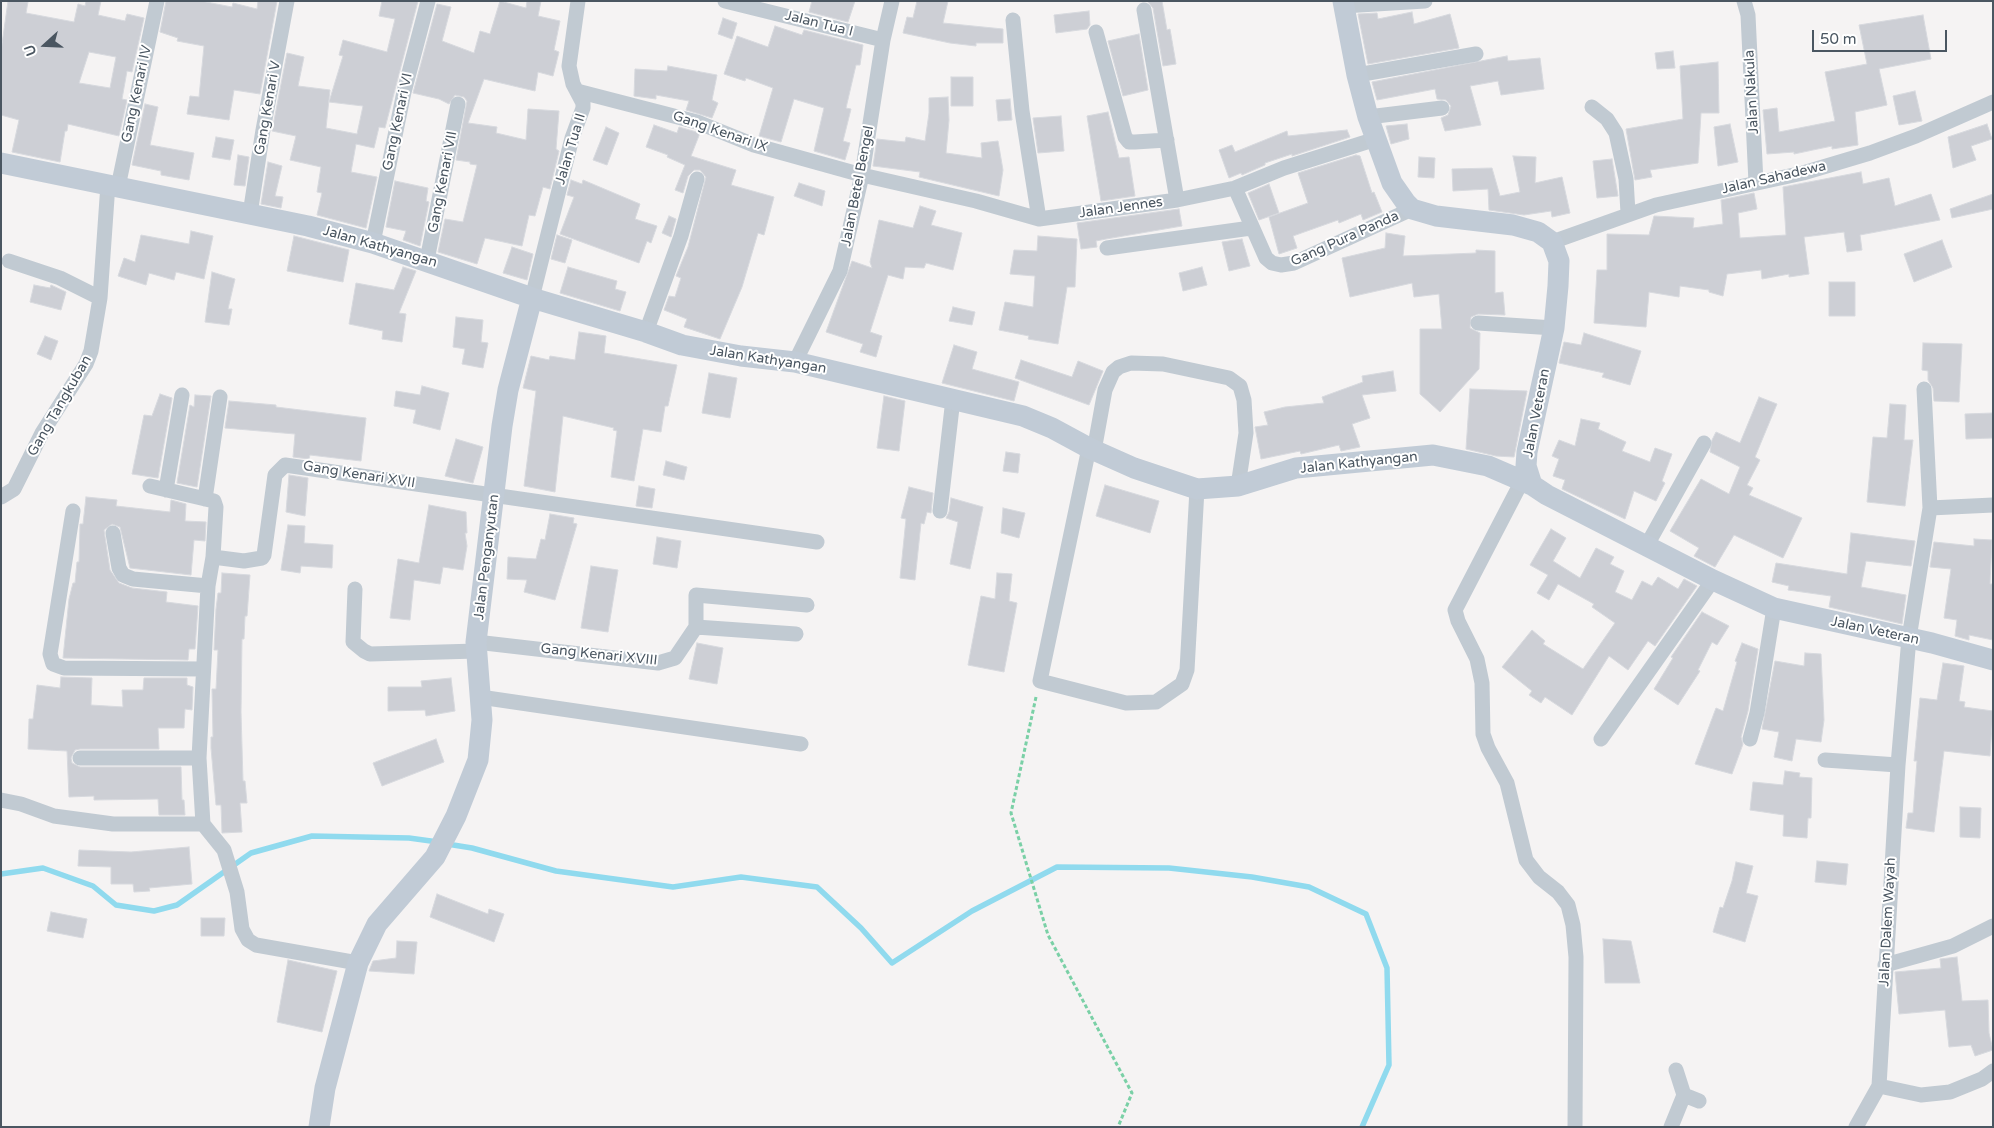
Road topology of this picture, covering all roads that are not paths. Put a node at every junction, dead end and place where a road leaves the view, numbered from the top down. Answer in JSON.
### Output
{"nodes":[{"id":1,"x":157,"y":1,"type":"edge"},
{"id":2,"x":287,"y":1,"type":"edge"},
{"id":3,"x":428,"y":1,"type":"edge"},
{"id":4,"x":578,"y":1,"type":"edge"},
{"id":5,"x":725,"y":1,"type":"edge"},
{"id":6,"x":892,"y":1,"type":"edge"},
{"id":7,"x":1426,"y":1,"type":"edge"},
{"id":8,"x":1744,"y":1,"type":"edge"},
{"id":9,"x":1343,"y":4,"type":"edge"},
{"id":10,"x":1144,"y":10,"type":"dead end"},
{"id":11,"x":1013,"y":20,"type":"dead end"},
{"id":12,"x":1096,"y":32,"type":"dead end"},
{"id":13,"x":883,"y":40,"type":"junction"},
{"id":14,"x":1476,"y":54,"type":"dead end"},
{"id":15,"x":1357,"y":75,"type":"junction"},
{"id":16,"x":577,"y":91,"type":"junction"},
{"id":17,"x":1993,"y":102,"type":"edge"},
{"id":18,"x":458,"y":104,"type":"dead end"},
{"id":19,"x":1592,"y":107,"type":"dead end"},
{"id":20,"x":1442,"y":108,"type":"dead end"},
{"id":21,"x":1368,"y":117,"type":"junction"},
{"id":22,"x":1376,"y":139,"type":"junction"},
{"id":23,"x":1167,"y":140,"type":"junction"},
{"id":24,"x":1,"y":163,"type":"edge"},
{"id":25,"x":862,"y":175,"type":"junction"},
{"id":26,"x":698,"y":179,"type":"dead end"},
{"id":27,"x":1756,"y":182,"type":"junction"},
{"id":28,"x":113,"y":186,"type":"junction"},
{"id":29,"x":1235,"y":188,"type":"junction"},
{"id":30,"x":1177,"y":200,"type":"junction"},
{"id":31,"x":1412,"y":209,"type":"junction"},
{"id":32,"x":1628,"y":213,"type":"junction"},
{"id":33,"x":250,"y":214,"type":"junction"},
{"id":34,"x":1038,"y":218,"type":"junction"},
{"id":35,"x":1251,"y":228,"type":"junction"},
{"id":36,"x":1552,"y":242,"type":"junction"},
{"id":37,"x":373,"y":243,"type":"junction"},
{"id":38,"x":1108,"y":248,"type":"dead end"},
{"id":39,"x":427,"y":260,"type":"junction"},
{"id":40,"x":9,"y":262,"type":"dead end"},
{"id":41,"x":100,"y":298,"type":"junction"},
{"id":42,"x":532,"y":298,"type":"junction"},
{"id":43,"x":1478,"y":323,"type":"dead end"},
{"id":44,"x":1554,"y":328,"type":"junction"},
{"id":45,"x":646,"y":332,"type":"junction"},
{"id":46,"x":795,"y":362,"type":"junction"},
{"id":47,"x":1924,"y":389,"type":"dead end"},
{"id":48,"x":182,"y":395,"type":"dead end"},
{"id":49,"x":220,"y":397,"type":"dead end"},
{"id":50,"x":954,"y":399,"type":"junction"},
{"id":51,"x":1704,"y":443,"type":"dead end"},
{"id":52,"x":1091,"y":449,"type":"junction"},
{"id":53,"x":1527,"y":483,"type":"junction"},
{"id":54,"x":150,"y":486,"type":"dead end"},
{"id":55,"x":1238,"y":486,"type":"junction"},
{"id":56,"x":1197,"y":489,"type":"junction"},
{"id":57,"x":166,"y":490,"type":"junction"},
{"id":58,"x":1,"y":497,"type":"edge"},
{"id":59,"x":494,"y":497,"type":"junction"},
{"id":60,"x":205,"y":499,"type":"junction"},
{"id":61,"x":1993,"y":505,"type":"edge"},
{"id":62,"x":1930,"y":508,"type":"junction"},
{"id":63,"x":940,"y":511,"type":"dead end"},
{"id":64,"x":73,"y":512,"type":"dead end"},
{"id":65,"x":113,"y":533,"type":"dead end"},
{"id":66,"x":817,"y":542,"type":"dead end"},
{"id":67,"x":1647,"y":545,"type":"junction"},
{"id":68,"x":213,"y":557,"type":"junction"},
{"id":69,"x":1713,"y":580,"type":"junction"},
{"id":70,"x":208,"y":586,"type":"junction"},
{"id":71,"x":355,"y":589,"type":"dead end"},
{"id":72,"x":807,"y":605,"type":"dead end"},
{"id":73,"x":1774,"y":608,"type":"junction"},
{"id":74,"x":696,"y":627,"type":"junction"},
{"id":75,"x":796,"y":634,"type":"dead end"},
{"id":76,"x":1909,"y":638,"type":"junction"},
{"id":77,"x":477,"y":646,"type":"junction"},
{"id":78,"x":1993,"y":660,"type":"edge"},
{"id":79,"x":203,"y":669,"type":"junction"},
{"id":80,"x":480,"y":697,"type":"junction"},
{"id":81,"x":1601,"y":739,"type":"dead end"},
{"id":82,"x":1750,"y":739,"type":"dead end"},
{"id":83,"x":800,"y":744,"type":"dead end"},
{"id":84,"x":80,"y":758,"type":"dead end"},
{"id":85,"x":199,"y":758,"type":"junction"},
{"id":86,"x":1825,"y":760,"type":"dead end"},
{"id":87,"x":1898,"y":765,"type":"junction"},
{"id":88,"x":1,"y":800,"type":"edge"},
{"id":89,"x":203,"y":824,"type":"junction"},
{"id":90,"x":1993,"y":926,"type":"edge"},
{"id":91,"x":358,"y":963,"type":"junction"},
{"id":92,"x":1885,"y":965,"type":"junction"},
{"id":93,"x":1676,"y":1070,"type":"dead end"},
{"id":94,"x":1993,"y":1071,"type":"edge"},
{"id":95,"x":1879,"y":1086,"type":"junction"},
{"id":96,"x":1684,"y":1095,"type":"junction"},
{"id":97,"x":1699,"y":1101,"type":"dead end"},
{"id":98,"x":319,"y":1127,"type":"edge"},
{"id":99,"x":1575,"y":1127,"type":"edge"},
{"id":100,"x":1671,"y":1127,"type":"edge"},
{"id":101,"x":1856,"y":1127,"type":"edge"}],
"edges":[{"from":1,"to":28,"type":"street","name":"Gang Kenari IV"},
{"from":2,"to":33,"type":"street","name":"Gang Kenari V"},
{"from":3,"to":37,"type":"street","name":"Gang Kenari VI"},
{"from":4,"to":16,"type":"street","name":"Jalan Tua II"},
{"from":5,"to":13,"type":"street","name":"Jalan Tua I"},
{"from":6,"to":13,"type":"street","name":"Jalan Betel Bengel"},
{"from":7,"to":9,"type":"street"},
{"from":8,"to":27,"type":"street","name":"Jalan Nakula"},
{"from":9,"to":15,"type":"street"},
{"from":10,"to":23,"type":"street"},
{"from":11,"to":34,"type":"street"},
{"from":12,"to":23,"type":"street"},
{"from":13,"to":25,"type":"street","name":"Jalan Betel Bengel"},
{"from":14,"to":15,"type":"street"},
{"from":15,"to":21,"type":"street"},
{"from":16,"to":25,"type":"street","name":"Gang Kenari IX"},
{"from":16,"to":42,"type":"street","name":"Jalan Tua II"},
{"from":17,"to":27,"type":"street","name":"Jalan Sahadewa"},
{"from":18,"to":39,"type":"street","name":"Gang Kenari VII"},
{"from":19,"to":32,"type":"street"},
{"from":20,"to":21,"type":"street"},
{"from":21,"to":22,"type":"street"},
{"from":22,"to":29,"type":"street","name":"Jalan Jennes"},
{"from":22,"to":31,"type":"street"},
{"from":23,"to":30,"type":"street"},
{"from":24,"to":28,"type":"street","name":"Jalan Kathyangan"},
{"from":25,"to":34,"type":"street","name":"Jalan Jennes"},
{"from":25,"to":46,"type":"street","name":"Jalan Betel Bengel"},
{"from":26,"to":45,"type":"street"},
{"from":27,"to":32,"type":"street","name":"Jalan Sahadewa"},
{"from":28,"to":33,"type":"street","name":"Jalan Kathyangan"},
{"from":28,"to":41,"type":"street","name":"Gang Tangkuban"},
{"from":29,"to":30,"type":"street","name":"Jalan Jennes"},
{"from":29,"to":35,"type":"street","name":"Gang Pura Panda"},
{"from":30,"to":34,"type":"street","name":"Jalan Jennes"},
{"from":31,"to":35,"type":"street","name":"Gang Pura Panda"},
{"from":31,"to":36,"type":"street"},
{"from":32,"to":36,"type":"street","name":"Jalan Sahadewa"},
{"from":33,"to":37,"type":"street","name":"Jalan Kathyangan"},
{"from":35,"to":38,"type":"street"},
{"from":36,"to":44,"type":"street","name":"Jalan Veteran"},
{"from":37,"to":39,"type":"street","name":"Jalan Kathyangan"},
{"from":39,"to":42,"type":"street","name":"Jalan Kathyangan"},
{"from":40,"to":41,"type":"street"},
{"from":41,"to":58,"type":"street","name":"Gang Tangkuban"},
{"from":42,"to":45,"type":"street","name":"Jalan Kathyangan"},
{"from":42,"to":59,"type":"street","name":"Jalan Penganyutan"},
{"from":43,"to":44,"type":"street"},
{"from":44,"to":53,"type":"street","name":"Jalan Veteran"},
{"from":45,"to":46,"type":"street","name":"Jalan Kathyangan"},
{"from":46,"to":50,"type":"street","name":"Jalan Kathyangan"},
{"from":47,"to":62,"type":"street","name":"Jalan Dalem Wayah"},
{"from":48,"to":57,"type":"street"},
{"from":49,"to":60,"type":"street"},
{"from":50,"to":52,"type":"street","name":"Jalan Kathyangan"},
{"from":50,"to":63,"type":"street"},
{"from":51,"to":67,"type":"street"},
{"from":52,"to":55,"type":"street"},
{"from":52,"to":56,"type":"street","name":"Jalan Kathyangan"},
{"from":52,"to":56,"type":"street"},
{"from":53,"to":55,"type":"street","name":"Jalan Kathyangan"},
{"from":53,"to":67,"type":"street","name":"Jalan Veteran"},
{"from":53,"to":99,"type":"street"},
{"from":54,"to":57,"type":"street"},
{"from":55,"to":56,"type":"street","name":"Jalan Kathyangan"},
{"from":57,"to":60,"type":"street"},
{"from":59,"to":66,"type":"street","name":"Gang Kenari XVII"},
{"from":59,"to":68,"type":"street","name":"Gang Kenari XVII"},
{"from":59,"to":77,"type":"street","name":"Jalan Penganyutan"},
{"from":60,"to":68,"type":"street"},
{"from":61,"to":62,"type":"street"},
{"from":62,"to":76,"type":"street","name":"Jalan Dalem Wayah"},
{"from":64,"to":79,"type":"street"},
{"from":65,"to":70,"type":"street"},
{"from":67,"to":69,"type":"street","name":"Jalan Veteran"},
{"from":68,"to":70,"type":"street"},
{"from":69,"to":73,"type":"street","name":"Jalan Veteran"},
{"from":69,"to":81,"type":"street"},
{"from":70,"to":79,"type":"street"},
{"from":71,"to":77,"type":"street","name":"Gang Kenari XVIII"},
{"from":72,"to":74,"type":"street"},
{"from":73,"to":76,"type":"street","name":"Jalan Veteran"},
{"from":73,"to":82,"type":"street"},
{"from":74,"to":75,"type":"street"},
{"from":74,"to":77,"type":"street","name":"Gang Kenari XVIII"},
{"from":76,"to":78,"type":"street","name":"Jalan Veteran"},
{"from":76,"to":87,"type":"street","name":"Jalan Dalem Wayah"},
{"from":77,"to":80,"type":"street","name":"Jalan Penganyutan"},
{"from":79,"to":85,"type":"street"},
{"from":80,"to":83,"type":"street"},
{"from":80,"to":91,"type":"street","name":"Jalan Penganyutan"},
{"from":84,"to":85,"type":"street"},
{"from":85,"to":89,"type":"street"},
{"from":86,"to":87,"type":"street"},
{"from":87,"to":92,"type":"street","name":"Jalan Dalem Wayah"},
{"from":88,"to":89,"type":"street"},
{"from":89,"to":91,"type":"street"},
{"from":90,"to":92,"type":"street"},
{"from":91,"to":98,"type":"street","name":"Jalan Penganyutan"},
{"from":92,"to":95,"type":"street","name":"Jalan Dalem Wayah"},
{"from":93,"to":96,"type":"street"},
{"from":94,"to":95,"type":"street"},
{"from":95,"to":101,"type":"street"},
{"from":96,"to":97,"type":"street"},
{"from":96,"to":100,"type":"street"}]}
